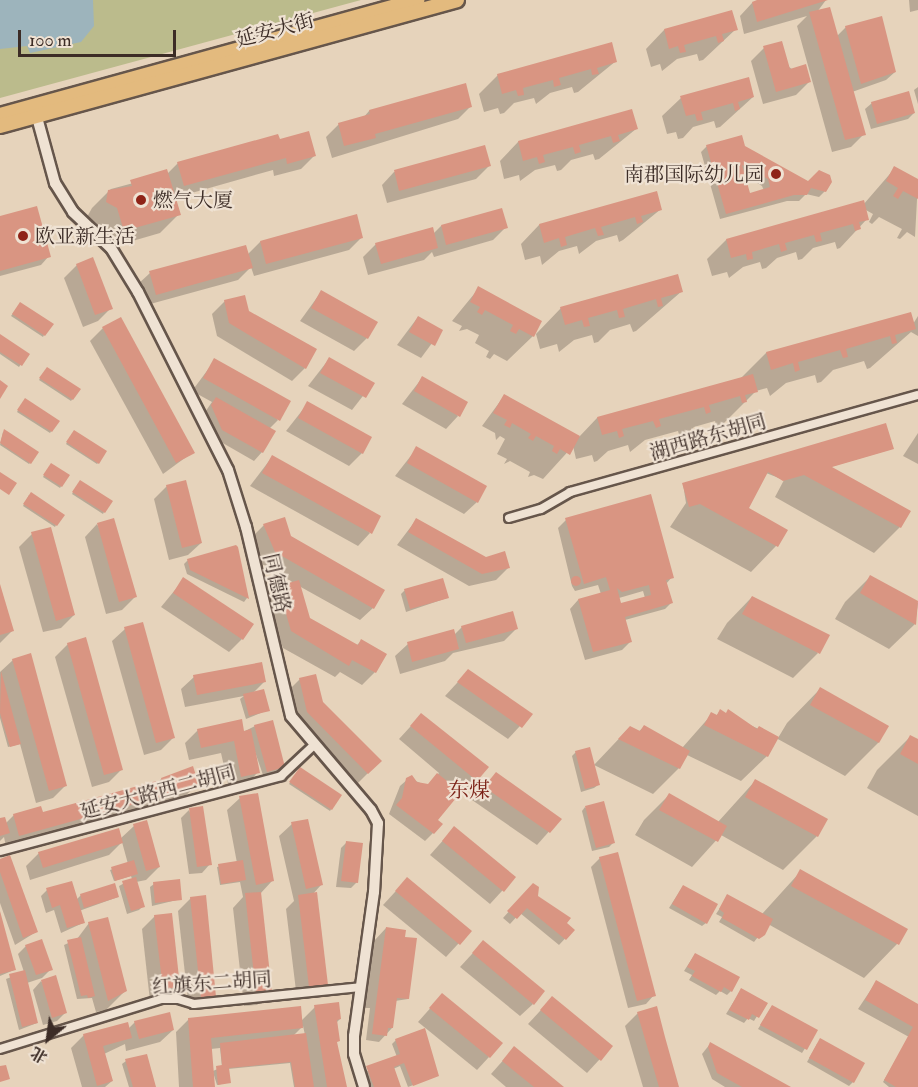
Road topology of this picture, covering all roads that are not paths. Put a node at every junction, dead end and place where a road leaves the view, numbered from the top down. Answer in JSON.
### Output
{"nodes":[{"id":1,"x":417,"y":0,"type":"edge"},
{"id":2,"x":457,"y":0,"type":"edge"},
{"id":3,"x":35,"y":111,"type":"junction"},
{"id":4,"x":0,"y":115,"type":"edge"},
{"id":5,"x":0,"y":126,"type":"edge"},
{"id":6,"x":918,"y":394,"type":"edge"},
{"id":7,"x":509,"y":518,"type":"dead end"},
{"id":8,"x":314,"y":746,"type":"junction"},
{"id":9,"x":0,"y":851,"type":"edge"},
{"id":10,"x":360,"y":987,"type":"junction"},
{"id":11,"x":0,"y":1049,"type":"edge"},
{"id":12,"x":364,"y":1087,"type":"edge"}],
"edges":[{"from":1,"to":3,"type":"main road","name":"延安大街"},
{"from":2,"to":3,"type":"main road","name":"延安大街"},
{"from":3,"to":4,"type":"main road","name":"延安大街"},
{"from":3,"to":5,"type":"main road","name":"延安大街"},
{"from":3,"to":8,"type":"street","name":"同德路"},
{"from":6,"to":7,"type":"street","name":"湖西路东胡同"},
{"from":8,"to":9,"type":"street","name":"延安大路西二胡同"},
{"from":8,"to":10,"type":"street","name":"同德路"},
{"from":10,"to":11,"type":"street","name":"红旗东二胡同"},
{"from":10,"to":12,"type":"street","name":"同德路"}]}
